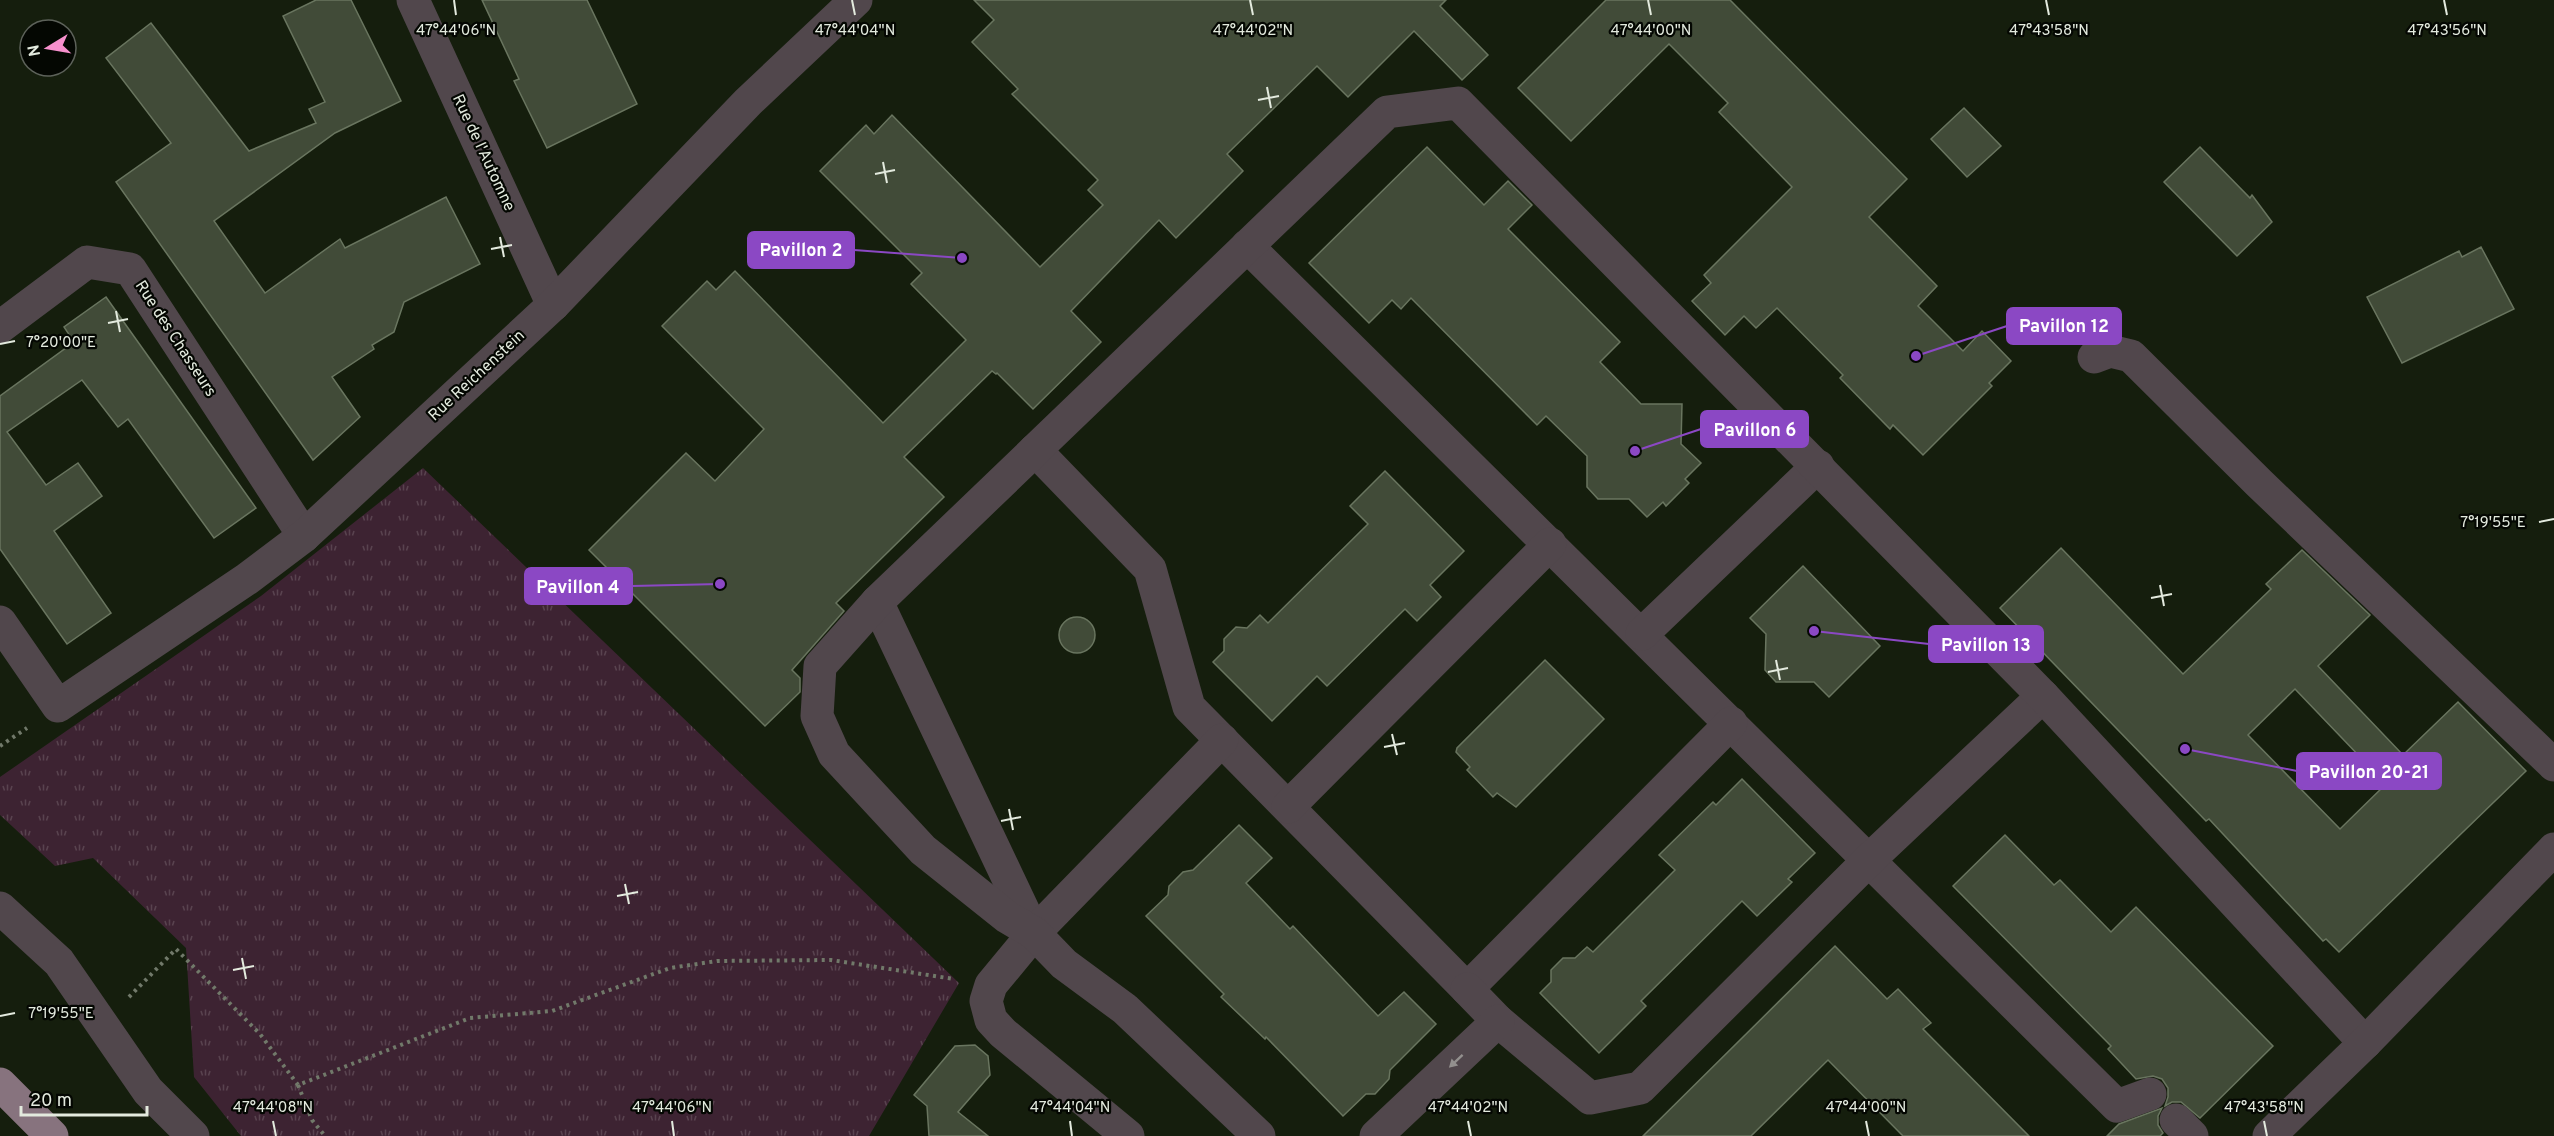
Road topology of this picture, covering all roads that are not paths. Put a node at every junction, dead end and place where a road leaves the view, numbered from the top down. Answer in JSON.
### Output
{"nodes":[{"id":1,"x":413,"y":0,"type":"edge"},
{"id":2,"x":856,"y":0,"type":"edge"},
{"id":3,"x":1247,"y":246,"type":"junction"},
{"id":4,"x":553,"y":305,"type":"junction"},
{"id":5,"x":0,"y":327,"type":"edge"},
{"id":6,"x":2094,"y":357,"type":"dead end"},
{"id":7,"x":1035,"y":450,"type":"junction"},
{"id":8,"x":1818,"y":466,"type":"junction"},
{"id":9,"x":304,"y":536,"type":"junction"},
{"id":10,"x":1550,"y":544,"type":"junction"},
{"id":11,"x":877,"y":602,"type":"junction"},
{"id":12,"x":0,"y":622,"type":"edge"},
{"id":13,"x":1642,"y":634,"type":"junction"},
{"id":14,"x":2043,"y":696,"type":"junction"},
{"id":15,"x":1731,"y":723,"type":"junction"},
{"id":16,"x":1222,"y":740,"type":"junction"},
{"id":17,"x":2554,"y":765,"type":"edge"},
{"id":18,"x":1288,"y":807,"type":"junction"},
{"id":19,"x":2554,"y":849,"type":"edge"},
{"id":20,"x":1869,"y":859,"type":"junction"},
{"id":21,"x":0,"y":908,"type":"edge"},
{"id":22,"x":1034,"y":933,"type":"junction"},
{"id":23,"x":1467,"y":989,"type":"junction"},
{"id":24,"x":1498,"y":1021,"type":"junction"},
{"id":25,"x":2365,"y":1042,"type":"junction"},
{"id":26,"x":0,"y":1084,"type":"edge"},
{"id":27,"x":2150,"y":1094,"type":"dead end"},
{"id":28,"x":1240,"y":1130,"type":"edge"},
{"id":29,"x":52,"y":1136,"type":"edge"},
{"id":30,"x":193,"y":1136,"type":"edge"},
{"id":31,"x":1128,"y":1136,"type":"edge"},
{"id":32,"x":1376,"y":1136,"type":"edge"},
{"id":33,"x":2269,"y":1136,"type":"edge"}],
"edges":[{"from":1,"to":4,"type":"street","name":"Rue de l'Automne"},
{"from":2,"to":4,"type":"street","name":"Rue Reichenstein"},
{"from":3,"to":7,"type":"street"},
{"from":3,"to":8,"type":"street"},
{"from":3,"to":10,"type":"street"},
{"from":4,"to":9,"type":"street","name":"Rue Reichenstein"},
{"from":5,"to":9,"type":"street","name":"Rue des Chasseurs"},
{"from":6,"to":17,"type":"street"},
{"from":7,"to":11,"type":"street"},
{"from":7,"to":16,"type":"street"},
{"from":8,"to":13,"type":"street"},
{"from":8,"to":14,"type":"street"},
{"from":9,"to":12,"type":"street","name":"Rue Reichenstein"},
{"from":10,"to":13,"type":"street"},
{"from":10,"to":18,"type":"street"},
{"from":11,"to":22,"type":"street"},
{"from":11,"to":22,"type":"street"},
{"from":13,"to":15,"type":"street"},
{"from":14,"to":20,"type":"street"},
{"from":14,"to":25,"type":"street"},
{"from":15,"to":20,"type":"street"},
{"from":15,"to":23,"type":"street"},
{"from":16,"to":18,"type":"street"},
{"from":16,"to":22,"type":"street"},
{"from":18,"to":23,"type":"street"},
{"from":19,"to":25,"type":"street"},
{"from":20,"to":24,"type":"street"},
{"from":20,"to":27,"type":"street"},
{"from":21,"to":30,"type":"street"},
{"from":22,"to":28,"type":"street"},
{"from":22,"to":31,"type":"street"},
{"from":23,"to":24,"type":"street"},
{"from":24,"to":32,"type":"street","one_way":true},
{"from":25,"to":33,"type":"street"},
{"from":26,"to":29,"type":"main road"}]}
